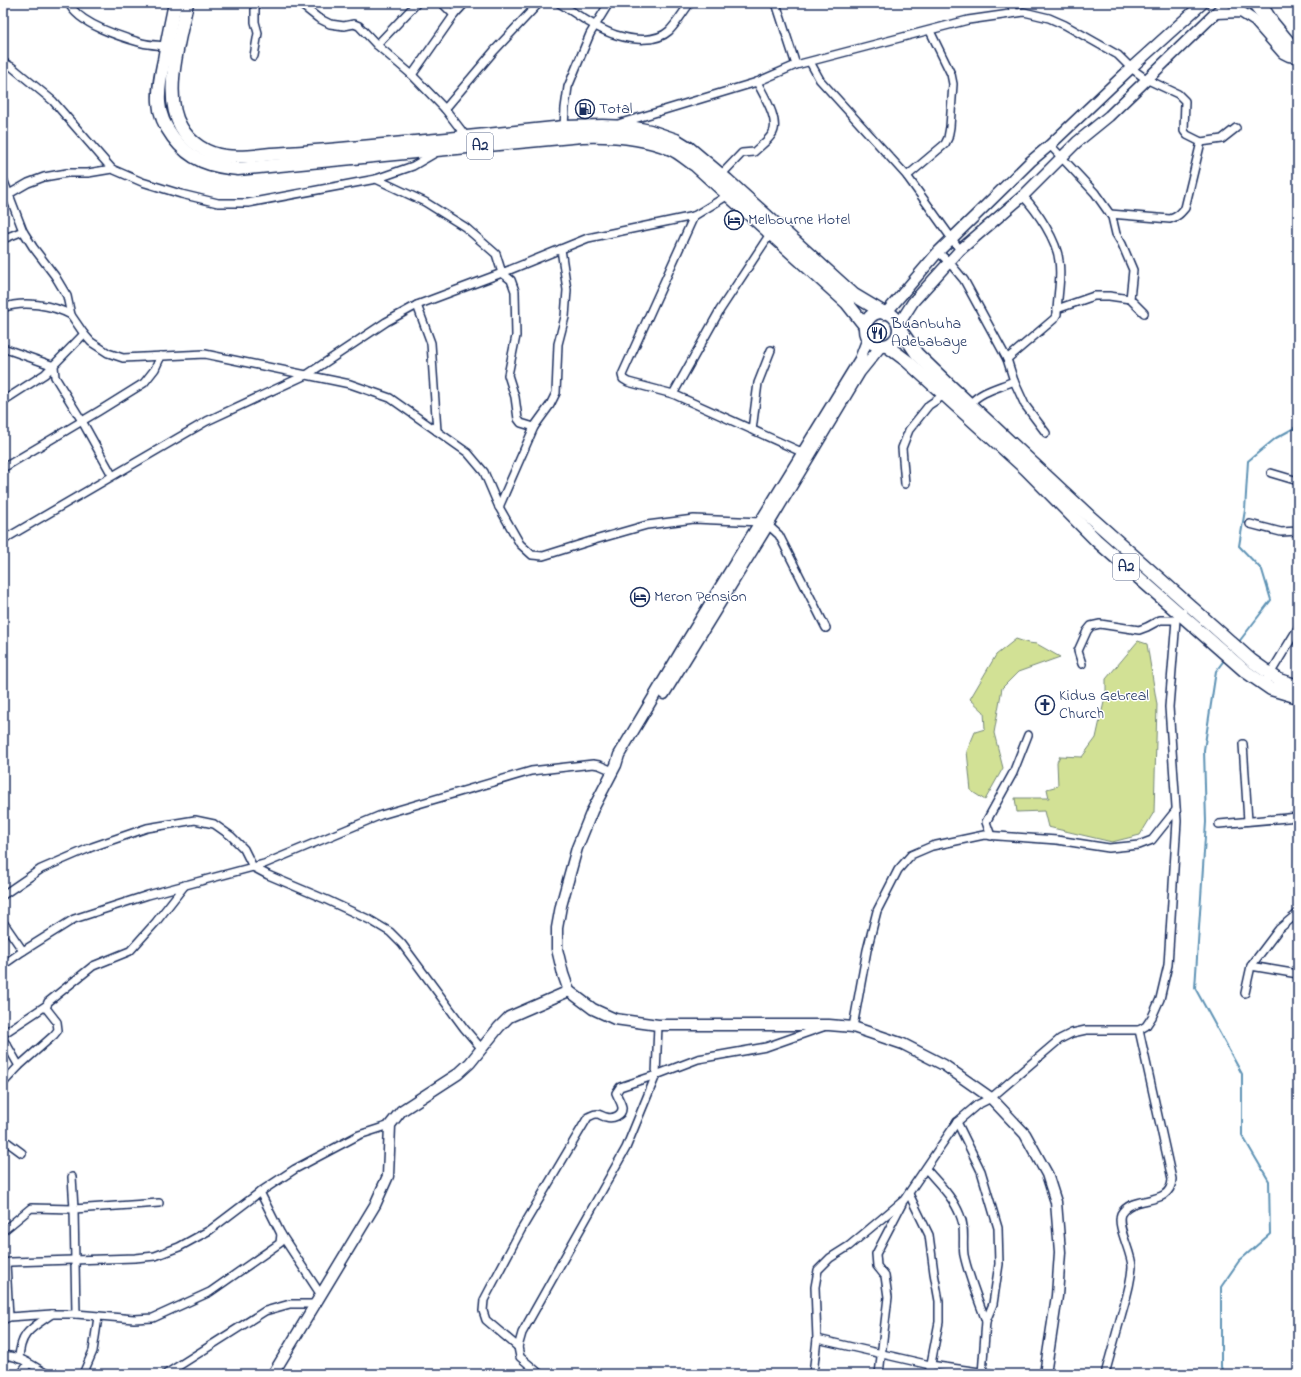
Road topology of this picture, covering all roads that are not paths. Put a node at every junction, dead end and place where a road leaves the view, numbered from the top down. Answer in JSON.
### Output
{"nodes":[{"id":1,"x":69,"y":3,"type":"edge"},
{"id":2,"x":175,"y":3,"type":"edge"},
{"id":3,"x":187,"y":3,"type":"edge"},
{"id":4,"x":255,"y":3,"type":"edge"},
{"id":5,"x":299,"y":3,"type":"edge"},
{"id":6,"x":417,"y":3,"type":"edge"},
{"id":7,"x":442,"y":3,"type":"edge"},
{"id":8,"x":465,"y":3,"type":"edge"},
{"id":9,"x":539,"y":3,"type":"edge"},
{"id":10,"x":559,"y":3,"type":"edge"},
{"id":11,"x":609,"y":3,"type":"edge"},
{"id":12,"x":690,"y":3,"type":"edge"},
{"id":13,"x":776,"y":3,"type":"edge"},
{"id":14,"x":1011,"y":3,"type":"edge"},
{"id":15,"x":1203,"y":3,"type":"edge"},
{"id":16,"x":1226,"y":3,"type":"edge"},
{"id":17,"x":1251,"y":3,"type":"edge"},
{"id":18,"x":1261,"y":3,"type":"edge"},
{"id":19,"x":1014,"y":13,"type":"junction"},
{"id":20,"x":1216,"y":13,"type":"junction"},
{"id":21,"x":454,"y":15,"type":"junction"},
{"id":22,"x":596,"y":25,"type":"junction"},
{"id":23,"x":930,"y":31,"type":"junction"},
{"id":24,"x":377,"y":45,"type":"junction"},
{"id":25,"x":166,"y":46,"type":"junction"},
{"id":26,"x":254,"y":56,"type":"dead end"},
{"id":27,"x":1297,"y":57,"type":"edge"},
{"id":28,"x":3,"y":62,"type":"edge"},
{"id":29,"x":810,"y":62,"type":"junction"},
{"id":30,"x":796,"y":65,"type":"junction"},
{"id":31,"x":1131,"y":68,"type":"junction"},
{"id":32,"x":168,"y":70,"type":"junction"},
{"id":33,"x":412,"y":75,"type":"junction"},
{"id":34,"x":1146,"y":79,"type":"junction"},
{"id":35,"x":757,"y":82,"type":"junction"},
{"id":36,"x":445,"y":109,"type":"junction"},
{"id":37,"x":564,"y":127,"type":"junction"},
{"id":38,"x":1236,"y":128,"type":"dead end"},
{"id":39,"x":608,"y":131,"type":"junction"},
{"id":40,"x":466,"y":137,"type":"junction"},
{"id":41,"x":1201,"y":142,"type":"junction"},
{"id":42,"x":1050,"y":145,"type":"junction"},
{"id":43,"x":475,"y":146,"type":"junction"},
{"id":44,"x":442,"y":149,"type":"junction"},
{"id":45,"x":205,"y":156,"type":"junction"},
{"id":46,"x":1062,"y":158,"type":"junction"},
{"id":47,"x":112,"y":170,"type":"junction"},
{"id":48,"x":721,"y":175,"type":"junction"},
{"id":49,"x":907,"y":176,"type":"junction"},
{"id":50,"x":3,"y":179,"type":"edge"},
{"id":51,"x":376,"y":179,"type":"junction"},
{"id":52,"x":732,"y":192,"type":"junction"},
{"id":53,"x":9,"y":194,"type":"junction"},
{"id":54,"x":1022,"y":196,"type":"junction"},
{"id":55,"x":1110,"y":214,"type":"junction"},
{"id":56,"x":694,"y":216,"type":"junction"},
{"id":57,"x":23,"y":231,"type":"junction"},
{"id":58,"x":770,"y":234,"type":"junction"},
{"id":59,"x":3,"y":239,"type":"edge"},
{"id":60,"x":952,"y":239,"type":"junction"},
{"id":61,"x":560,"y":249,"type":"junction"},
{"id":62,"x":960,"y":250,"type":"junction"},
{"id":63,"x":938,"y":252,"type":"junction"},
{"id":64,"x":949,"y":262,"type":"junction"},
{"id":65,"x":502,"y":273,"type":"junction"},
{"id":66,"x":1130,"y":299,"type":"junction"},
{"id":67,"x":417,"y":304,"type":"junction"},
{"id":68,"x":3,"y":308,"type":"edge"},
{"id":69,"x":1057,"y":309,"type":"junction"},
{"id":70,"x":885,"y":313,"type":"junction"},
{"id":71,"x":1144,"y":313,"type":"dead end"},
{"id":72,"x":71,"y":315,"type":"junction"},
{"id":73,"x":899,"y":327,"type":"junction"},
{"id":74,"x":867,"y":332,"type":"junction"},
{"id":75,"x":84,"y":334,"type":"junction"},
{"id":76,"x":884,"y":346,"type":"junction"},
{"id":77,"x":3,"y":348,"type":"edge"},
{"id":78,"x":771,"y":350,"type":"dead end"},
{"id":79,"x":161,"y":356,"type":"junction"},
{"id":80,"x":1007,"y":358,"type":"junction"},
{"id":81,"x":54,"y":366,"type":"junction"},
{"id":82,"x":308,"y":374,"type":"junction"},
{"id":83,"x":1014,"y":381,"type":"junction"},
{"id":84,"x":673,"y":394,"type":"junction"},
{"id":85,"x":944,"y":395,"type":"junction"},
{"id":86,"x":3,"y":401,"type":"edge"},
{"id":87,"x":970,"y":404,"type":"junction"},
{"id":88,"x":82,"y":421,"type":"junction"},
{"id":89,"x":534,"y":427,"type":"junction"},
{"id":90,"x":752,"y":430,"type":"junction"},
{"id":91,"x":437,"y":432,"type":"junction"},
{"id":92,"x":1046,"y":433,"type":"dead end"},
{"id":93,"x":806,"y":454,"type":"junction"},
{"id":94,"x":1029,"y":465,"type":"junction"},
{"id":95,"x":3,"y":468,"type":"edge"},
{"id":96,"x":1271,"y":473,"type":"dead end"},
{"id":97,"x":112,"y":475,"type":"junction"},
{"id":98,"x":1298,"y":481,"type":"edge"},
{"id":99,"x":905,"y":484,"type":"dead end"},
{"id":100,"x":1052,"y":488,"type":"junction"},
{"id":101,"x":499,"y":507,"type":"junction"},
{"id":102,"x":764,"y":523,"type":"junction"},
{"id":103,"x":1250,"y":524,"type":"dead end"},
{"id":104,"x":3,"y":530,"type":"edge"},
{"id":105,"x":1298,"y":531,"type":"edge"},
{"id":106,"x":5,"y":539,"type":"edge"},
{"id":107,"x":1189,"y":606,"type":"junction"},
{"id":108,"x":1178,"y":617,"type":"junction"},
{"id":109,"x":826,"y":628,"type":"dead end"},
{"id":110,"x":1298,"y":628,"type":"edge"},
{"id":111,"x":1213,"y":634,"type":"junction"},
{"id":112,"x":1082,"y":664,"type":"dead end"},
{"id":113,"x":1267,"y":680,"type":"junction"},
{"id":114,"x":1298,"y":686,"type":"edge"},
{"id":115,"x":1298,"y":697,"type":"edge"},
{"id":116,"x":1028,"y":734,"type":"dead end"},
{"id":117,"x":1243,"y":744,"type":"dead end"},
{"id":118,"x":615,"y":768,"type":"junction"},
{"id":119,"x":1176,"y":810,"type":"junction"},
{"id":120,"x":1298,"y":817,"type":"edge"},
{"id":121,"x":1248,"y":821,"type":"junction"},
{"id":122,"x":1219,"y":824,"type":"dead end"},
{"id":123,"x":991,"y":836,"type":"junction"},
{"id":124,"x":253,"y":866,"type":"junction"},
{"id":125,"x":185,"y":885,"type":"junction"},
{"id":126,"x":3,"y":895,"type":"edge"},
{"id":127,"x":1298,"y":913,"type":"edge"},
{"id":128,"x":3,"y":922,"type":"edge"},
{"id":129,"x":23,"y":951,"type":"junction"},
{"id":130,"x":3,"y":965,"type":"edge"},
{"id":131,"x":1251,"y":966,"type":"junction"},
{"id":132,"x":1298,"y":974,"type":"edge"},
{"id":133,"x":569,"y":991,"type":"junction"},
{"id":134,"x":1245,"y":993,"type":"dead end"},
{"id":135,"x":47,"y":1005,"type":"junction"},
{"id":136,"x":658,"y":1025,"type":"junction"},
{"id":137,"x":828,"y":1025,"type":"junction"},
{"id":138,"x":853,"y":1027,"type":"junction"},
{"id":139,"x":1139,"y":1030,"type":"junction"},
{"id":140,"x":3,"y":1034,"type":"edge"},
{"id":141,"x":3,"y":1040,"type":"edge"},
{"id":142,"x":482,"y":1049,"type":"junction"},
{"id":143,"x":19,"y":1066,"type":"junction"},
{"id":144,"x":656,"y":1075,"type":"junction"},
{"id":145,"x":3,"y":1083,"type":"edge"},
{"id":146,"x":991,"y":1098,"type":"junction"},
{"id":147,"x":957,"y":1122,"type":"junction"},
{"id":148,"x":390,"y":1126,"type":"junction"},
{"id":149,"x":3,"y":1139,"type":"edge"},
{"id":150,"x":22,"y":1153,"type":"dead end"},
{"id":151,"x":926,"y":1169,"type":"junction"},
{"id":152,"x":72,"y":1178,"type":"dead end"},
{"id":153,"x":260,"y":1192,"type":"junction"},
{"id":154,"x":909,"y":1194,"type":"junction"},
{"id":155,"x":904,"y":1200,"type":"junction"},
{"id":156,"x":159,"y":1203,"type":"dead end"},
{"id":157,"x":74,"y":1209,"type":"junction"},
{"id":158,"x":3,"y":1231,"type":"edge"},
{"id":159,"x":281,"y":1234,"type":"junction"},
{"id":160,"x":75,"y":1260,"type":"junction"},
{"id":161,"x":4,"y":1263,"type":"edge"},
{"id":162,"x":318,"y":1299,"type":"junction"},
{"id":163,"x":52,"y":1314,"type":"junction"},
{"id":164,"x":76,"y":1314,"type":"junction"},
{"id":165,"x":98,"y":1317,"type":"junction"},
{"id":166,"x":6,"y":1318,"type":"edge"},
{"id":167,"x":986,"y":1321,"type":"junction"},
{"id":168,"x":817,"y":1339,"type":"junction"},
{"id":169,"x":518,"y":1347,"type":"junction"},
{"id":170,"x":882,"y":1353,"type":"junction"},
{"id":171,"x":3,"y":1356,"type":"edge"},
{"id":172,"x":19,"y":1359,"type":"junction"},
{"id":173,"x":28,"y":1364,"type":"junction"},
{"id":174,"x":930,"y":1365,"type":"junction"},
{"id":175,"x":534,"y":1373,"type":"edge"},
{"id":176,"x":983,"y":1373,"type":"edge"},
{"id":177,"x":21,"y":1374,"type":"edge"},
{"id":178,"x":47,"y":1374,"type":"edge"},
{"id":179,"x":83,"y":1374,"type":"edge"},
{"id":180,"x":166,"y":1374,"type":"edge"},
{"id":181,"x":273,"y":1374,"type":"edge"},
{"id":182,"x":813,"y":1374,"type":"edge"},
{"id":183,"x":879,"y":1374,"type":"edge"},
{"id":184,"x":929,"y":1374,"type":"edge"},
{"id":185,"x":994,"y":1374,"type":"edge"},
{"id":186,"x":1045,"y":1374,"type":"edge"},
{"id":187,"x":1105,"y":1374,"type":"edge"}],
"edges":[{"from":1,"to":25,"type":"street"},
{"from":2,"to":25,"type":"highway","number":"A2"},
{"from":3,"to":32,"type":"highway","number":"A2"},
{"from":4,"to":26,"type":"street"},
{"from":5,"to":24,"type":"street"},
{"from":6,"to":24,"type":"street"},
{"from":7,"to":21,"type":"street"},
{"from":8,"to":21,"type":"street"},
{"from":9,"to":36,"type":"street"},
{"from":10,"to":22,"type":"street"},
{"from":11,"to":22,"type":"street"},
{"from":12,"to":22,"type":"street"},
{"from":13,"to":30,"type":"street"},
{"from":14,"to":19,"type":"street"},
{"from":15,"to":31,"type":"street"},
{"from":16,"to":20,"type":"street"},
{"from":17,"to":27,"type":"street"},
{"from":18,"to":27,"type":"street"},
{"from":19,"to":23,"type":"street"},
{"from":19,"to":31,"type":"street"},
{"from":20,"to":27,"type":"street"},
{"from":20,"to":34,"type":"street"},
{"from":21,"to":33,"type":"street"},
{"from":22,"to":37,"type":"street"},
{"from":23,"to":29,"type":"street"},
{"from":23,"to":49,"type":"street"},
{"from":24,"to":33,"type":"street"},
{"from":25,"to":32,"type":"highway","number":"A2"},
{"from":28,"to":47,"type":"street"},
{"from":29,"to":30,"type":"street"},
{"from":29,"to":49,"type":"street"},
{"from":30,"to":35,"type":"street"},
{"from":31,"to":34,"type":"street"},
{"from":31,"to":42,"type":"street"},
{"from":32,"to":45,"type":"highway","number":"A2"},
{"from":33,"to":36,"type":"street"},
{"from":34,"to":41,"type":"street"},
{"from":34,"to":46,"type":"street"},
{"from":35,"to":39,"type":"street"},
{"from":35,"to":48,"type":"street"},
{"from":36,"to":40,"type":"street"},
{"from":37,"to":39,"type":"highway","number":"A2"},
{"from":37,"to":40,"type":"highway","number":"A2"},
{"from":38,"to":41,"type":"street"},
{"from":39,"to":43,"type":"highway","number":"A2"},
{"from":39,"to":48,"type":"highway","number":"A2"},
{"from":39,"to":52,"type":"highway","number":"A2"},
{"from":40,"to":43,"type":"street"},
{"from":40,"to":45,"type":"highway","number":"A2"},
{"from":41,"to":55,"type":"street"},
{"from":42,"to":46,"type":"street"},
{"from":42,"to":60,"type":"street"},
{"from":43,"to":44,"type":"highway","number":"A2"},
{"from":44,"to":45,"type":"highway","number":"A2"},
{"from":44,"to":51,"type":"street"},
{"from":46,"to":54,"type":"street"},
{"from":46,"to":55,"type":"street"},
{"from":47,"to":51,"type":"street"},
{"from":47,"to":53,"type":"street"},
{"from":48,"to":52,"type":"highway","number":"A2"},
{"from":49,"to":60,"type":"street"},
{"from":50,"to":53,"type":"street"},
{"from":51,"to":65,"type":"street"},
{"from":52,"to":56,"type":"street"},
{"from":52,"to":58,"type":"highway","number":"A2"},
{"from":52,"to":70,"type":"highway","number":"A2"},
{"from":53,"to":57,"type":"street"},
{"from":54,"to":62,"type":"street"},
{"from":54,"to":69,"type":"street"},
{"from":55,"to":66,"type":"street"},
{"from":56,"to":61,"type":"street"},
{"from":56,"to":84,"type":"street"},
{"from":57,"to":59,"type":"street"},
{"from":57,"to":72,"type":"street"},
{"from":58,"to":74,"type":"highway","number":"A2"},
{"from":58,"to":84,"type":"street"},
{"from":60,"to":62,"type":"street"},
{"from":60,"to":63,"type":"street"},
{"from":61,"to":65,"type":"street"},
{"from":61,"to":89,"type":"street"},
{"from":62,"to":64,"type":"street"},
{"from":63,"to":64,"type":"street"},
{"from":63,"to":70,"type":"street"},
{"from":64,"to":73,"type":"street"},
{"from":64,"to":80,"type":"street"},
{"from":65,"to":67,"type":"street"},
{"from":65,"to":89,"type":"street"},
{"from":66,"to":69,"type":"street"},
{"from":66,"to":71,"type":"street"},
{"from":67,"to":82,"type":"street"},
{"from":67,"to":91,"type":"street"},
{"from":68,"to":72,"type":"street"},
{"from":69,"to":80,"type":"street"},
{"from":70,"to":73,"type":"highway","number":"A2"},
{"from":70,"to":74,"type":"highway"},
{"from":72,"to":75,"type":"street"},
{"from":73,"to":76,"type":"highway"},
{"from":73,"to":87,"type":"highway","number":"A2"},
{"from":74,"to":76,"type":"highway","number":"A2"},
{"from":74,"to":93,"type":"street"},
{"from":75,"to":79,"type":"street"},
{"from":75,"to":81,"type":"street"},
{"from":76,"to":85,"type":"highway","number":"A2"},
{"from":76,"to":93,"type":"street"},
{"from":77,"to":81,"type":"street"},
{"from":78,"to":90,"type":"street"},
{"from":79,"to":82,"type":"street"},
{"from":79,"to":88,"type":"street"},
{"from":80,"to":83,"type":"street"},
{"from":81,"to":86,"type":"street"},
{"from":81,"to":88,"type":"street"},
{"from":82,"to":91,"type":"street"},
{"from":82,"to":97,"type":"street"},
{"from":83,"to":87,"type":"street"},
{"from":83,"to":92,"type":"street"},
{"from":84,"to":90,"type":"street"},
{"from":85,"to":94,"type":"highway","number":"A2"},
{"from":85,"to":99,"type":"street"},
{"from":87,"to":94,"type":"highway","number":"A2"},
{"from":88,"to":95,"type":"street"},
{"from":88,"to":97,"type":"street"},
{"from":89,"to":101,"type":"street"},
{"from":90,"to":93,"type":"street"},
{"from":91,"to":101,"type":"street"},
{"from":93,"to":102,"type":"street"},
{"from":94,"to":100,"type":"highway"},
{"from":96,"to":98,"type":"street"},
{"from":97,"to":106,"type":"street"},
{"from":100,"to":107,"type":"highway","number":"A2"},
{"from":100,"to":108,"type":"highway","number":"A2"},
{"from":101,"to":102,"type":"street"},
{"from":102,"to":109,"type":"street"},
{"from":102,"to":118,"type":"street"},
{"from":103,"to":105,"type":"street"},
{"from":104,"to":106,"type":"street"},
{"from":107,"to":108,"type":"street"},
{"from":107,"to":111,"type":"highway","number":"A2"},
{"from":108,"to":111,"type":"highway","number":"A2"},
{"from":108,"to":112,"type":"street"},
{"from":108,"to":119,"type":"street"},
{"from":110,"to":113,"type":"street"},
{"from":111,"to":113,"type":"highway","number":"A2"},
{"from":111,"to":113,"type":"highway","number":"A2"},
{"from":113,"to":114,"type":"highway","number":"A2"},
{"from":113,"to":115,"type":"highway","number":"A2"},
{"from":116,"to":123,"type":"street"},
{"from":117,"to":121,"type":"street"},
{"from":118,"to":124,"type":"street"},
{"from":118,"to":133,"type":"street"},
{"from":119,"to":123,"type":"street"},
{"from":119,"to":139,"type":"street"},
{"from":120,"to":121,"type":"street"},
{"from":121,"to":122,"type":"street"},
{"from":123,"to":138,"type":"street"},
{"from":124,"to":125,"type":"street"},
{"from":124,"to":126,"type":"street"},
{"from":124,"to":142,"type":"street"},
{"from":125,"to":129,"type":"street"},
{"from":125,"to":135,"type":"street"},
{"from":127,"to":131,"type":"street"},
{"from":128,"to":129,"type":"street"},
{"from":129,"to":130,"type":"street"},
{"from":131,"to":132,"type":"street"},
{"from":131,"to":134,"type":"street"},
{"from":133,"to":136,"type":"street"},
{"from":133,"to":142,"type":"street"},
{"from":135,"to":140,"type":"street"},
{"from":135,"to":143,"type":"street"},
{"from":136,"to":137,"type":"street"},
{"from":136,"to":144,"type":"street"},
{"from":137,"to":138,"type":"street"},
{"from":137,"to":144,"type":"street"},
{"from":138,"to":146,"type":"street"},
{"from":139,"to":146,"type":"street"},
{"from":139,"to":187,"type":"street"},
{"from":141,"to":143,"type":"street"},
{"from":142,"to":148,"type":"street"},
{"from":143,"to":145,"type":"street"},
{"from":144,"to":169,"type":"street"},
{"from":144,"to":169,"type":"street"},
{"from":146,"to":147,"type":"street"},
{"from":146,"to":186,"type":"street"},
{"from":147,"to":151,"type":"street"},
{"from":147,"to":167,"type":"street"},
{"from":148,"to":153,"type":"street"},
{"from":148,"to":162,"type":"street"},
{"from":149,"to":150,"type":"street"},
{"from":151,"to":154,"type":"street"},
{"from":151,"to":167,"type":"street"},
{"from":152,"to":157,"type":"street"},
{"from":153,"to":159,"type":"street"},
{"from":153,"to":160,"type":"street"},
{"from":154,"to":155,"type":"street"},
{"from":154,"to":174,"type":"street"},
{"from":155,"to":168,"type":"street"},
{"from":155,"to":170,"type":"street"},
{"from":156,"to":157,"type":"street"},
{"from":157,"to":158,"type":"street"},
{"from":157,"to":160,"type":"street"},
{"from":159,"to":162,"type":"street"},
{"from":159,"to":165,"type":"street"},
{"from":160,"to":161,"type":"street"},
{"from":160,"to":164,"type":"street"},
{"from":161,"to":166,"type":"street"},
{"from":162,"to":180,"type":"street"},
{"from":162,"to":181,"type":"street"},
{"from":163,"to":164,"type":"street"},
{"from":163,"to":166,"type":"street"},
{"from":163,"to":172,"type":"street"},
{"from":164,"to":165,"type":"street"},
{"from":165,"to":179,"type":"street"},
{"from":167,"to":176,"type":"street"},
{"from":168,"to":170,"type":"street"},
{"from":168,"to":182,"type":"street"},
{"from":169,"to":175,"type":"street"},
{"from":170,"to":174,"type":"street"},
{"from":170,"to":183,"type":"street"},
{"from":171,"to":172,"type":"street"},
{"from":172,"to":173,"type":"street"},
{"from":173,"to":177,"type":"street"},
{"from":173,"to":178,"type":"street"},
{"from":174,"to":176,"type":"street"},
{"from":174,"to":184,"type":"street"},
{"from":176,"to":185,"type":"street"}]}
